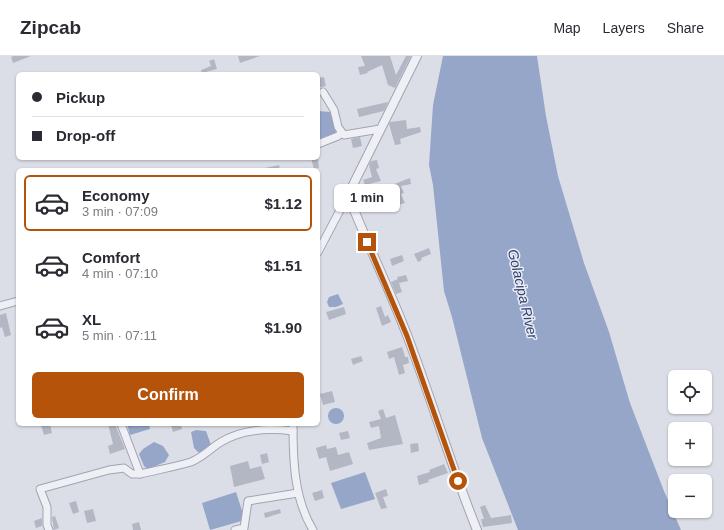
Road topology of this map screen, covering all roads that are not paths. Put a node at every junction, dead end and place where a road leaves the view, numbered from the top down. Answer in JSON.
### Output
{"nodes":[{"id":1,"x":417,"y":56,"type":"edge"},
{"id":2,"x":323,"y":92,"type":"dead end"},
{"id":3,"x":380,"y":129,"type":"junction"},
{"id":4,"x":341,"y":133,"type":"junction"},
{"id":5,"x":320,"y":143,"type":"edge"},
{"id":6,"x":348,"y":195,"type":"junction"},
{"id":7,"x":322,"y":237,"type":"edge"},
{"id":8,"x":16,"y":302,"type":"edge"},
{"id":9,"x":0,"y":306,"type":"edge"},
{"id":10,"x":122,"y":426,"type":"edge"},
{"id":11,"x":293,"y":428,"type":"edge"},
{"id":12,"x":140,"y":474,"type":"junction"},
{"id":13,"x":298,"y":494,"type":"junction"},
{"id":14,"x":49,"y":530,"type":"edge"},
{"id":15,"x":236,"y":530,"type":"edge"},
{"id":16,"x":313,"y":530,"type":"edge"},
{"id":17,"x":477,"y":530,"type":"edge"}],
"edges":[{"from":1,"to":3,"type":"street"},
{"from":2,"to":4,"type":"street"},
{"from":3,"to":4,"type":"street"},
{"from":3,"to":6,"type":"street"},
{"from":4,"to":5,"type":"street"},
{"from":6,"to":7,"type":"street"},
{"from":6,"to":17,"type":"street"},
{"from":8,"to":9,"type":"street"},
{"from":10,"to":12,"type":"street"},
{"from":11,"to":12,"type":"street"},
{"from":11,"to":13,"type":"street"},
{"from":12,"to":14,"type":"street"},
{"from":13,"to":15,"type":"street"},
{"from":13,"to":16,"type":"street"}]}
